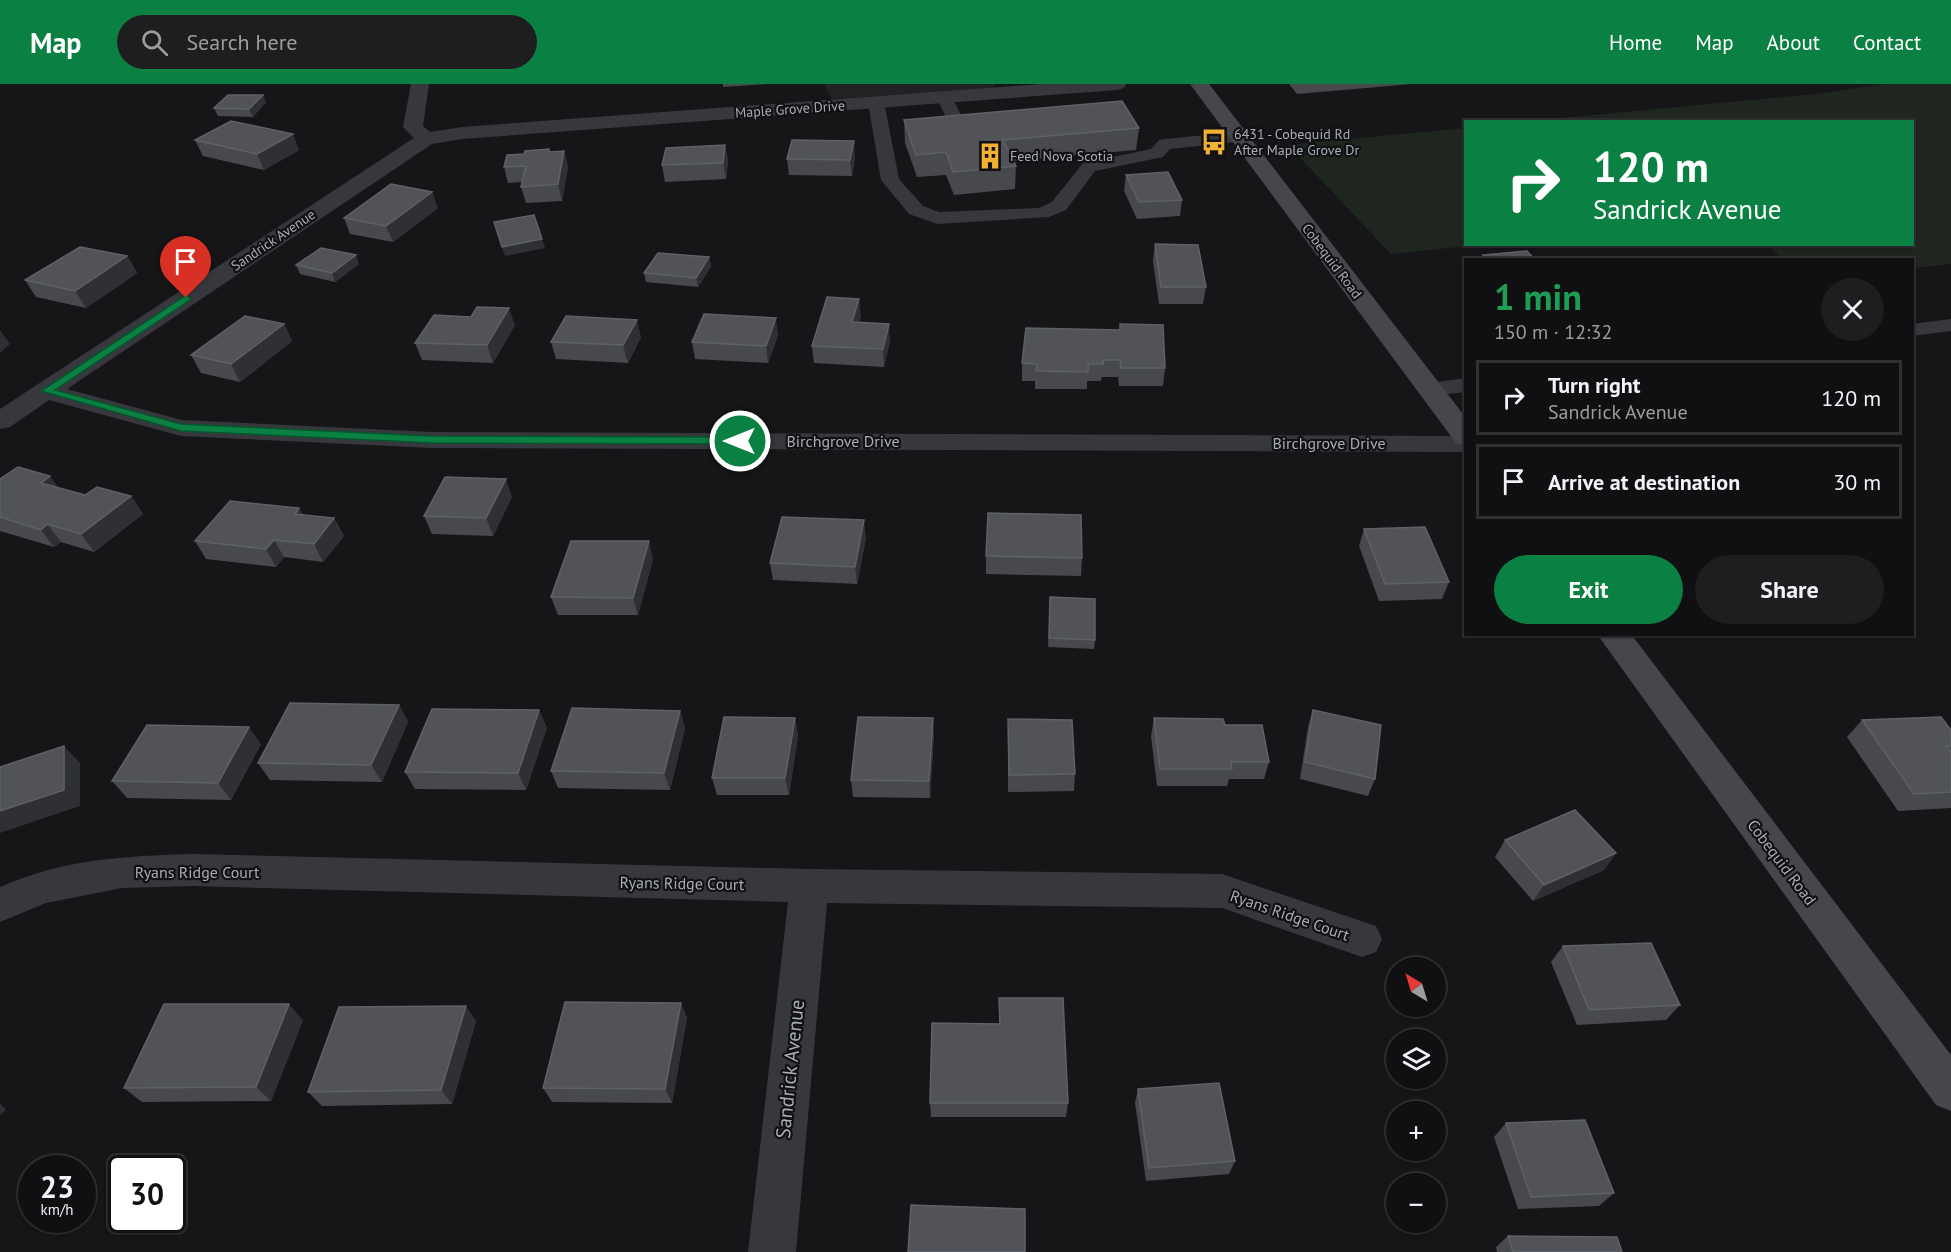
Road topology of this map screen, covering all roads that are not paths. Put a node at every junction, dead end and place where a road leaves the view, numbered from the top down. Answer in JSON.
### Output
{"nodes":[{"id":1,"x":420,"y":84,"type":"edge"},
{"id":2,"x":1118,"y":84,"type":"edge"},
{"id":3,"x":1199,"y":84,"type":"edge"},
{"id":4,"x":944,"y":97,"type":"junction"},
{"id":5,"x":876,"y":102,"type":"junction"},
{"id":6,"x":958,"y":125,"type":"edge"},
{"id":7,"x":462,"y":133,"type":"joint"},
{"id":8,"x":1237,"y":137,"type":"junction"},
{"id":9,"x":426,"y":139,"type":"junction"},
{"id":10,"x":1951,"y":325,"type":"edge"},
{"id":11,"x":1914,"y":330,"type":"edge"},
{"id":12,"x":1464,"y":385,"type":"edge"},
{"id":13,"x":1430,"y":389,"type":"junction"},
{"id":14,"x":46,"y":391,"type":"junction"},
{"id":15,"x":0,"y":421,"type":"edge"},
{"id":16,"x":1464,"y":434,"type":"edge"},
{"id":17,"x":1464,"y":444,"type":"edge"},
{"id":18,"x":1614,"y":636,"type":"edge"},
{"id":19,"x":809,"y":886,"type":"junction"},
{"id":20,"x":0,"y":905,"type":"edge"},
{"id":21,"x":1362,"y":939,"type":"dead end"},
{"id":22,"x":1951,"y":1090,"type":"edge"},
{"id":23,"x":772,"y":1252,"type":"edge"}],
"edges":[{"from":1,"to":9,"type":"street"},
{"from":2,"to":4,"type":"street","name":"Maple Grove Drive"},
{"from":3,"to":8,"type":"main road","name":"Cobequid Road"},
{"from":4,"to":5,"type":"street","name":"Maple Grove Drive"},
{"from":4,"to":6,"type":"lane"},
{"from":5,"to":7,"type":"street","name":"Maple Grove Drive"},
{"from":5,"to":8,"type":"lane"},
{"from":7,"to":9,"type":"street","name":"Sandrick Avenue"},
{"from":8,"to":13,"type":"main road","name":"Cobequid Road"},
{"from":9,"to":14,"type":"street","name":"Sandrick Avenue"},
{"from":10,"to":11,"type":"lane"},
{"from":12,"to":13,"type":"lane"},
{"from":13,"to":16,"type":"main road","name":"Cobequid Road"},
{"from":14,"to":15,"type":"street","name":"Sandrick Avenue"},
{"from":14,"to":17,"type":"street","name":"Birchgrove Drive"},
{"from":18,"to":22,"type":"main road","name":"Cobequid Road"},
{"from":19,"to":20,"type":"street","name":"Ryans Ridge Court"},
{"from":19,"to":21,"type":"street","name":"Ryans Ridge Court"},
{"from":19,"to":23,"type":"street","name":"Sandrick Avenue"}]}
